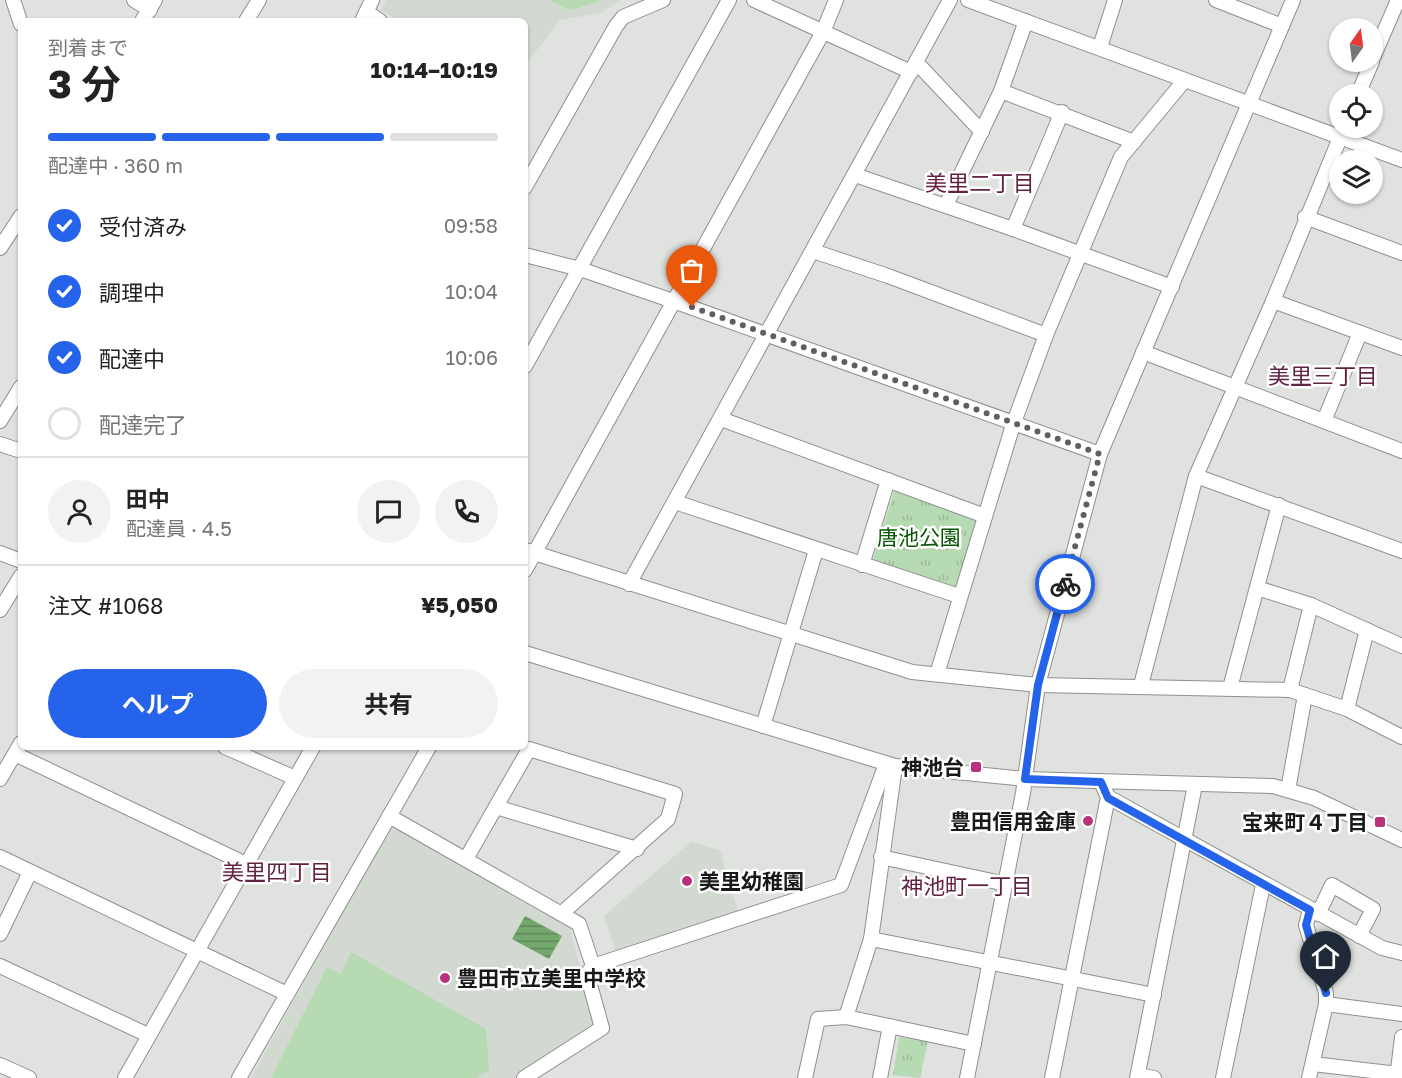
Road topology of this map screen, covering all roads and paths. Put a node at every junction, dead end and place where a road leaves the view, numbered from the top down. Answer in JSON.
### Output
{"nodes":[{"id":1,"x":13,"y":0,"type":"edge"},
{"id":2,"x":134,"y":0,"type":"edge"},
{"id":3,"x":259,"y":0,"type":"edge"},
{"id":4,"x":663,"y":0,"type":"edge"},
{"id":5,"x":729,"y":0,"type":"edge"},
{"id":6,"x":754,"y":0,"type":"edge"},
{"id":7,"x":836,"y":0,"type":"edge"},
{"id":8,"x":950,"y":0,"type":"edge"},
{"id":9,"x":968,"y":0,"type":"edge"},
{"id":10,"x":1114,"y":0,"type":"edge"},
{"id":11,"x":1216,"y":0,"type":"edge"},
{"id":12,"x":1293,"y":0,"type":"edge"},
{"id":13,"x":1398,"y":0,"type":"edge"},
{"id":14,"x":988,"y":3,"type":"edge"},
{"id":15,"x":149,"y":10,"type":"edge"},
{"id":16,"x":19,"y":18,"type":"edge"},
{"id":17,"x":248,"y":18,"type":"edge"},
{"id":18,"x":1026,"y":21,"type":"junction"},
{"id":19,"x":1282,"y":26,"type":"junction"},
{"id":20,"x":823,"y":32,"type":"junction"},
{"id":21,"x":1383,"y":35,"type":"edge"},
{"id":22,"x":1100,"y":47,"type":"junction"},
{"id":23,"x":914,"y":67,"type":"junction"},
{"id":24,"x":1184,"y":81,"type":"junction"},
{"id":25,"x":1001,"y":91,"type":"junction"},
{"id":26,"x":1249,"y":105,"type":"junction"},
{"id":27,"x":1062,"y":112,"type":"junction"},
{"id":28,"x":1329,"y":128,"type":"edge"},
{"id":29,"x":982,"y":132,"type":"junction"},
{"id":30,"x":1339,"y":138,"type":"edge"},
{"id":31,"x":1355,"y":138,"type":"edge"},
{"id":32,"x":1134,"y":142,"type":"junction"},
{"id":33,"x":1402,"y":160,"type":"edge"},
{"id":34,"x":529,"y":172,"type":"edge"},
{"id":35,"x":855,"y":175,"type":"junction"},
{"id":36,"x":946,"y":205,"type":"junction"},
{"id":37,"x":1305,"y":217,"type":"junction"},
{"id":38,"x":18,"y":221,"type":"edge"},
{"id":39,"x":1013,"y":229,"type":"junction"},
{"id":40,"x":0,"y":248,"type":"edge"},
{"id":41,"x":813,"y":251,"type":"junction"},
{"id":42,"x":1402,"y":253,"type":"edge"},
{"id":43,"x":1079,"y":254,"type":"junction"},
{"id":44,"x":528,"y":256,"type":"edge"},
{"id":45,"x":580,"y":269,"type":"junction"},
{"id":46,"x":1172,"y":287,"type":"junction"},
{"id":47,"x":673,"y":301,"type":"junction"},
{"id":48,"x":1273,"y":301,"type":"junction"},
{"id":49,"x":1360,"y":333,"type":"junction"},
{"id":50,"x":766,"y":334,"type":"junction"},
{"id":51,"x":1046,"y":334,"type":"junction"},
{"id":52,"x":1402,"y":348,"type":"edge"},
{"id":53,"x":529,"y":351,"type":"edge"},
{"id":54,"x":1143,"y":352,"type":"junction"},
{"id":55,"x":1234,"y":388,"type":"junction"},
{"id":56,"x":18,"y":392,"type":"edge"},
{"id":57,"x":721,"y":419,"type":"junction"},
{"id":58,"x":0,"y":421,"type":"edge"},
{"id":59,"x":1324,"y":421,"type":"junction"},
{"id":60,"x":1013,"y":425,"type":"junction"},
{"id":61,"x":0,"y":444,"type":"edge"},
{"id":62,"x":18,"y":450,"type":"edge"},
{"id":63,"x":1402,"y":451,"type":"edge"},
{"id":64,"x":1100,"y":454,"type":"junction"},
{"id":65,"x":1196,"y":476,"type":"junction"},
{"id":66,"x":888,"y":480,"type":"junction"},
{"id":67,"x":675,"y":502,"type":"junction"},
{"id":68,"x":1279,"y":505,"type":"junction"},
{"id":69,"x":985,"y":516,"type":"junction"},
{"id":70,"x":816,"y":550,"type":"junction"},
{"id":71,"x":1402,"y":551,"type":"edge"},
{"id":72,"x":529,"y":552,"type":"edge"},
{"id":73,"x":0,"y":553,"type":"edge"},
{"id":74,"x":18,"y":560,"type":"edge"},
{"id":75,"x":862,"y":565,"type":"junction"},
{"id":76,"x":18,"y":581,"type":"edge"},
{"id":77,"x":629,"y":584,"type":"junction"},
{"id":78,"x":1257,"y":588,"type":"junction"},
{"id":79,"x":960,"y":596,"type":"junction"},
{"id":80,"x":1311,"y":605,"type":"junction"},
{"id":81,"x":0,"y":610,"type":"edge"},
{"id":82,"x":1367,"y":630,"type":"junction"},
{"id":83,"x":790,"y":635,"type":"junction"},
{"id":84,"x":1402,"y":645,"type":"edge"},
{"id":85,"x":528,"y":654,"type":"edge"},
{"id":86,"x":937,"y":674,"type":"junction"},
{"id":87,"x":1038,"y":685,"type":"junction"},
{"id":88,"x":1141,"y":686,"type":"junction"},
{"id":89,"x":1230,"y":688,"type":"junction"},
{"id":90,"x":1290,"y":690,"type":"junction"},
{"id":91,"x":1305,"y":695,"type":"junction"},
{"id":92,"x":1347,"y":709,"type":"junction"},
{"id":93,"x":763,"y":726,"type":"junction"},
{"id":94,"x":1401,"y":732,"type":"edge"},
{"id":95,"x":18,"y":748,"type":"edge"},
{"id":96,"x":22,"y":750,"type":"edge"},
{"id":97,"x":232,"y":750,"type":"edge"},
{"id":98,"x":311,"y":750,"type":"edge"},
{"id":99,"x":427,"y":750,"type":"edge"},
{"id":100,"x":890,"y":765,"type":"junction"},
{"id":101,"x":295,"y":778,"type":"junction"},
{"id":102,"x":0,"y":779,"type":"edge"},
{"id":103,"x":1025,"y":779,"type":"junction"},
{"id":104,"x":1101,"y":782,"type":"junction"},
{"id":105,"x":1195,"y":785,"type":"junction"},
{"id":106,"x":1288,"y":790,"type":"junction"},
{"id":107,"x":1108,"y":798,"type":"junction"},
{"id":108,"x":496,"y":807,"type":"junction"},
{"id":109,"x":389,"y":816,"type":"junction"},
{"id":110,"x":1185,"y":839,"type":"junction"},
{"id":111,"x":1402,"y":840,"type":"edge"},
{"id":112,"x":637,"y":849,"type":"junction"},
{"id":113,"x":0,"y":857,"type":"edge"},
{"id":114,"x":881,"y":857,"type":"junction"},
{"id":115,"x":466,"y":859,"type":"junction"},
{"id":116,"x":246,"y":864,"type":"junction"},
{"id":117,"x":30,"y":872,"type":"junction"},
{"id":118,"x":1006,"y":884,"type":"junction"},
{"id":119,"x":1263,"y":885,"type":"junction"},
{"id":120,"x":1314,"y":912,"type":"junction"},
{"id":121,"x":562,"y":913,"type":"junction"},
{"id":122,"x":0,"y":934,"type":"edge"},
{"id":123,"x":1359,"y":936,"type":"junction"},
{"id":124,"x":871,"y":939,"type":"junction"},
{"id":125,"x":198,"y":950,"type":"junction"},
{"id":126,"x":1402,"y":953,"type":"edge"},
{"id":127,"x":991,"y":964,"type":"junction"},
{"id":128,"x":0,"y":966,"type":"edge"},
{"id":129,"x":593,"y":966,"type":"junction"},
{"id":130,"x":1072,"y":980,"type":"junction"},
{"id":131,"x":287,"y":994,"type":"junction"},
{"id":132,"x":1154,"y":995,"type":"junction"},
{"id":133,"x":1326,"y":1004,"type":"junction"},
{"id":134,"x":1402,"y":1014,"type":"edge"},
{"id":135,"x":846,"y":1017,"type":"junction"},
{"id":136,"x":890,"y":1026,"type":"junction"},
{"id":137,"x":148,"y":1035,"type":"junction"},
{"id":138,"x":1402,"y":1037,"type":"edge"},
{"id":139,"x":974,"y":1044,"type":"junction"},
{"id":140,"x":1313,"y":1064,"type":"junction"},
{"id":141,"x":0,"y":1065,"type":"edge"},
{"id":142,"x":1397,"y":1076,"type":"edge"},
{"id":143,"x":1138,"y":1077,"type":"edge"},
{"id":144,"x":29,"y":1078,"type":"edge"},
{"id":145,"x":124,"y":1078,"type":"edge"},
{"id":146,"x":240,"y":1078,"type":"edge"},
{"id":147,"x":524,"y":1078,"type":"edge"},
{"id":148,"x":805,"y":1078,"type":"edge"},
{"id":149,"x":880,"y":1078,"type":"edge"},
{"id":150,"x":967,"y":1078,"type":"edge"},
{"id":151,"x":1052,"y":1078,"type":"edge"},
{"id":152,"x":1154,"y":1078,"type":"edge"},
{"id":153,"x":1223,"y":1078,"type":"edge"},
{"id":154,"x":1309,"y":1078,"type":"edge"}],
"edges":[{"from":1,"to":16,"type":"street"},
{"from":2,"to":15,"type":"street"},
{"from":3,"to":17,"type":"street"},
{"from":4,"to":34,"type":"street"},
{"from":5,"to":45,"type":"street"},
{"from":6,"to":20,"type":"street"},
{"from":7,"to":20,"type":"street"},
{"from":8,"to":23,"type":"street"},
{"from":9,"to":14,"type":"street"},
{"from":10,"to":22,"type":"street"},
{"from":11,"to":19,"type":"street"},
{"from":12,"to":19,"type":"street"},
{"from":13,"to":21,"type":"street"},
{"from":14,"to":18,"type":"street"},
{"from":18,"to":22,"type":"street"},
{"from":18,"to":25,"type":"street"},
{"from":19,"to":26,"type":"street"},
{"from":20,"to":23,"type":"street"},
{"from":20,"to":47,"type":"street"},
{"from":22,"to":24,"type":"street"},
{"from":23,"to":29,"type":"street"},
{"from":23,"to":35,"type":"street"},
{"from":24,"to":26,"type":"street"},
{"from":24,"to":32,"type":"street"},
{"from":25,"to":27,"type":"street"},
{"from":25,"to":29,"type":"street"},
{"from":26,"to":28,"type":"street"},
{"from":26,"to":46,"type":"street"},
{"from":27,"to":32,"type":"street"},
{"from":27,"to":39,"type":"street"},
{"from":29,"to":36,"type":"street"},
{"from":30,"to":37,"type":"street"},
{"from":31,"to":33,"type":"street"},
{"from":32,"to":43,"type":"street"},
{"from":35,"to":36,"type":"street"},
{"from":35,"to":41,"type":"street"},
{"from":36,"to":39,"type":"street"},
{"from":37,"to":42,"type":"street"},
{"from":37,"to":48,"type":"street"},
{"from":38,"to":40,"type":"street"},
{"from":39,"to":43,"type":"street"},
{"from":41,"to":50,"type":"street"},
{"from":41,"to":51,"type":"street"},
{"from":43,"to":46,"type":"street"},
{"from":43,"to":51,"type":"street"},
{"from":44,"to":45,"type":"street"},
{"from":45,"to":47,"type":"street"},
{"from":45,"to":53,"type":"street"},
{"from":46,"to":54,"type":"street"},
{"from":47,"to":50,"type":"street"},
{"from":47,"to":72,"type":"street"},
{"from":48,"to":49,"type":"street"},
{"from":48,"to":55,"type":"street"},
{"from":49,"to":52,"type":"street"},
{"from":49,"to":59,"type":"street"},
{"from":50,"to":57,"type":"street"},
{"from":50,"to":60,"type":"street"},
{"from":51,"to":60,"type":"street"},
{"from":54,"to":55,"type":"street"},
{"from":54,"to":64,"type":"street"},
{"from":55,"to":59,"type":"street"},
{"from":55,"to":65,"type":"street"},
{"from":56,"to":58,"type":"street"},
{"from":57,"to":66,"type":"street"},
{"from":57,"to":67,"type":"street"},
{"from":59,"to":63,"type":"street"},
{"from":60,"to":64,"type":"street"},
{"from":60,"to":69,"type":"street"},
{"from":61,"to":62,"type":"street"},
{"from":64,"to":87,"type":"street"},
{"from":65,"to":68,"type":"street"},
{"from":65,"to":88,"type":"street"},
{"from":66,"to":69,"type":"street"},
{"from":66,"to":75,"type":"street"},
{"from":67,"to":70,"type":"street"},
{"from":67,"to":77,"type":"street"},
{"from":68,"to":71,"type":"street"},
{"from":68,"to":78,"type":"street"},
{"from":69,"to":79,"type":"street"},
{"from":70,"to":75,"type":"street"},
{"from":70,"to":83,"type":"street"},
{"from":72,"to":77,"type":"street"},
{"from":73,"to":74,"type":"street"},
{"from":75,"to":79,"type":"street"},
{"from":76,"to":81,"type":"street"},
{"from":77,"to":83,"type":"street"},
{"from":78,"to":80,"type":"street"},
{"from":78,"to":89,"type":"street"},
{"from":79,"to":86,"type":"street"},
{"from":80,"to":82,"type":"street"},
{"from":80,"to":90,"type":"street"},
{"from":82,"to":84,"type":"street"},
{"from":82,"to":92,"type":"street"},
{"from":83,"to":86,"type":"street"},
{"from":83,"to":93,"type":"street"},
{"from":85,"to":93,"type":"street"},
{"from":86,"to":87,"type":"street"},
{"from":87,"to":88,"type":"street"},
{"from":87,"to":103,"type":"street"},
{"from":88,"to":89,"type":"street"},
{"from":89,"to":90,"type":"street"},
{"from":90,"to":91,"type":"street"},
{"from":91,"to":92,"type":"street"},
{"from":91,"to":106,"type":"street"},
{"from":92,"to":94,"type":"street"},
{"from":93,"to":100,"type":"street"},
{"from":95,"to":102,"type":"street"},
{"from":96,"to":116,"type":"street"},
{"from":97,"to":101,"type":"street"},
{"from":98,"to":101,"type":"street"},
{"from":99,"to":109,"type":"street"},
{"from":100,"to":103,"type":"street"},
{"from":100,"to":114,"type":"street"},
{"from":100,"to":129,"type":"street"},
{"from":101,"to":116,"type":"street"},
{"from":103,"to":104,"type":"street"},
{"from":103,"to":118,"type":"street"},
{"from":104,"to":105,"type":"street"},
{"from":104,"to":107,"type":"street"},
{"from":105,"to":106,"type":"street"},
{"from":105,"to":110,"type":"street"},
{"from":106,"to":111,"type":"street"},
{"from":107,"to":110,"type":"street"},
{"from":107,"to":130,"type":"street"},
{"from":108,"to":112,"type":"street"},
{"from":108,"to":112,"type":"street"},
{"from":108,"to":115,"type":"street"},
{"from":109,"to":115,"type":"street"},
{"from":109,"to":131,"type":"street"},
{"from":110,"to":119,"type":"street"},
{"from":110,"to":132,"type":"street"},
{"from":112,"to":121,"type":"street"},
{"from":113,"to":117,"type":"street"},
{"from":114,"to":118,"type":"street"},
{"from":114,"to":124,"type":"street"},
{"from":115,"to":121,"type":"street"},
{"from":116,"to":125,"type":"street"},
{"from":117,"to":122,"type":"street"},
{"from":117,"to":125,"type":"street"},
{"from":118,"to":127,"type":"street"},
{"from":119,"to":120,"type":"street"},
{"from":119,"to":153,"type":"street"},
{"from":120,"to":123,"type":"street"},
{"from":120,"to":123,"type":"street"},
{"from":120,"to":133,"type":"street"},
{"from":121,"to":129,"type":"street"},
{"from":123,"to":126,"type":"street"},
{"from":124,"to":127,"type":"street"},
{"from":124,"to":135,"type":"street"},
{"from":125,"to":131,"type":"street"},
{"from":125,"to":137,"type":"street"},
{"from":127,"to":130,"type":"street"},
{"from":127,"to":139,"type":"street"},
{"from":128,"to":137,"type":"street"},
{"from":129,"to":147,"type":"street"},
{"from":130,"to":132,"type":"street"},
{"from":130,"to":151,"type":"street"},
{"from":131,"to":146,"type":"street"},
{"from":132,"to":143,"type":"street"},
{"from":133,"to":134,"type":"street"},
{"from":133,"to":140,"type":"street"},
{"from":135,"to":136,"type":"street"},
{"from":135,"to":148,"type":"street"},
{"from":136,"to":139,"type":"street"},
{"from":136,"to":149,"type":"street"},
{"from":137,"to":145,"type":"street"},
{"from":138,"to":142,"type":"street"},
{"from":139,"to":150,"type":"street"},
{"from":140,"to":142,"type":"street"},
{"from":140,"to":154,"type":"street"},
{"from":141,"to":144,"type":"street"},
{"from":143,"to":152,"type":"street"}]}
